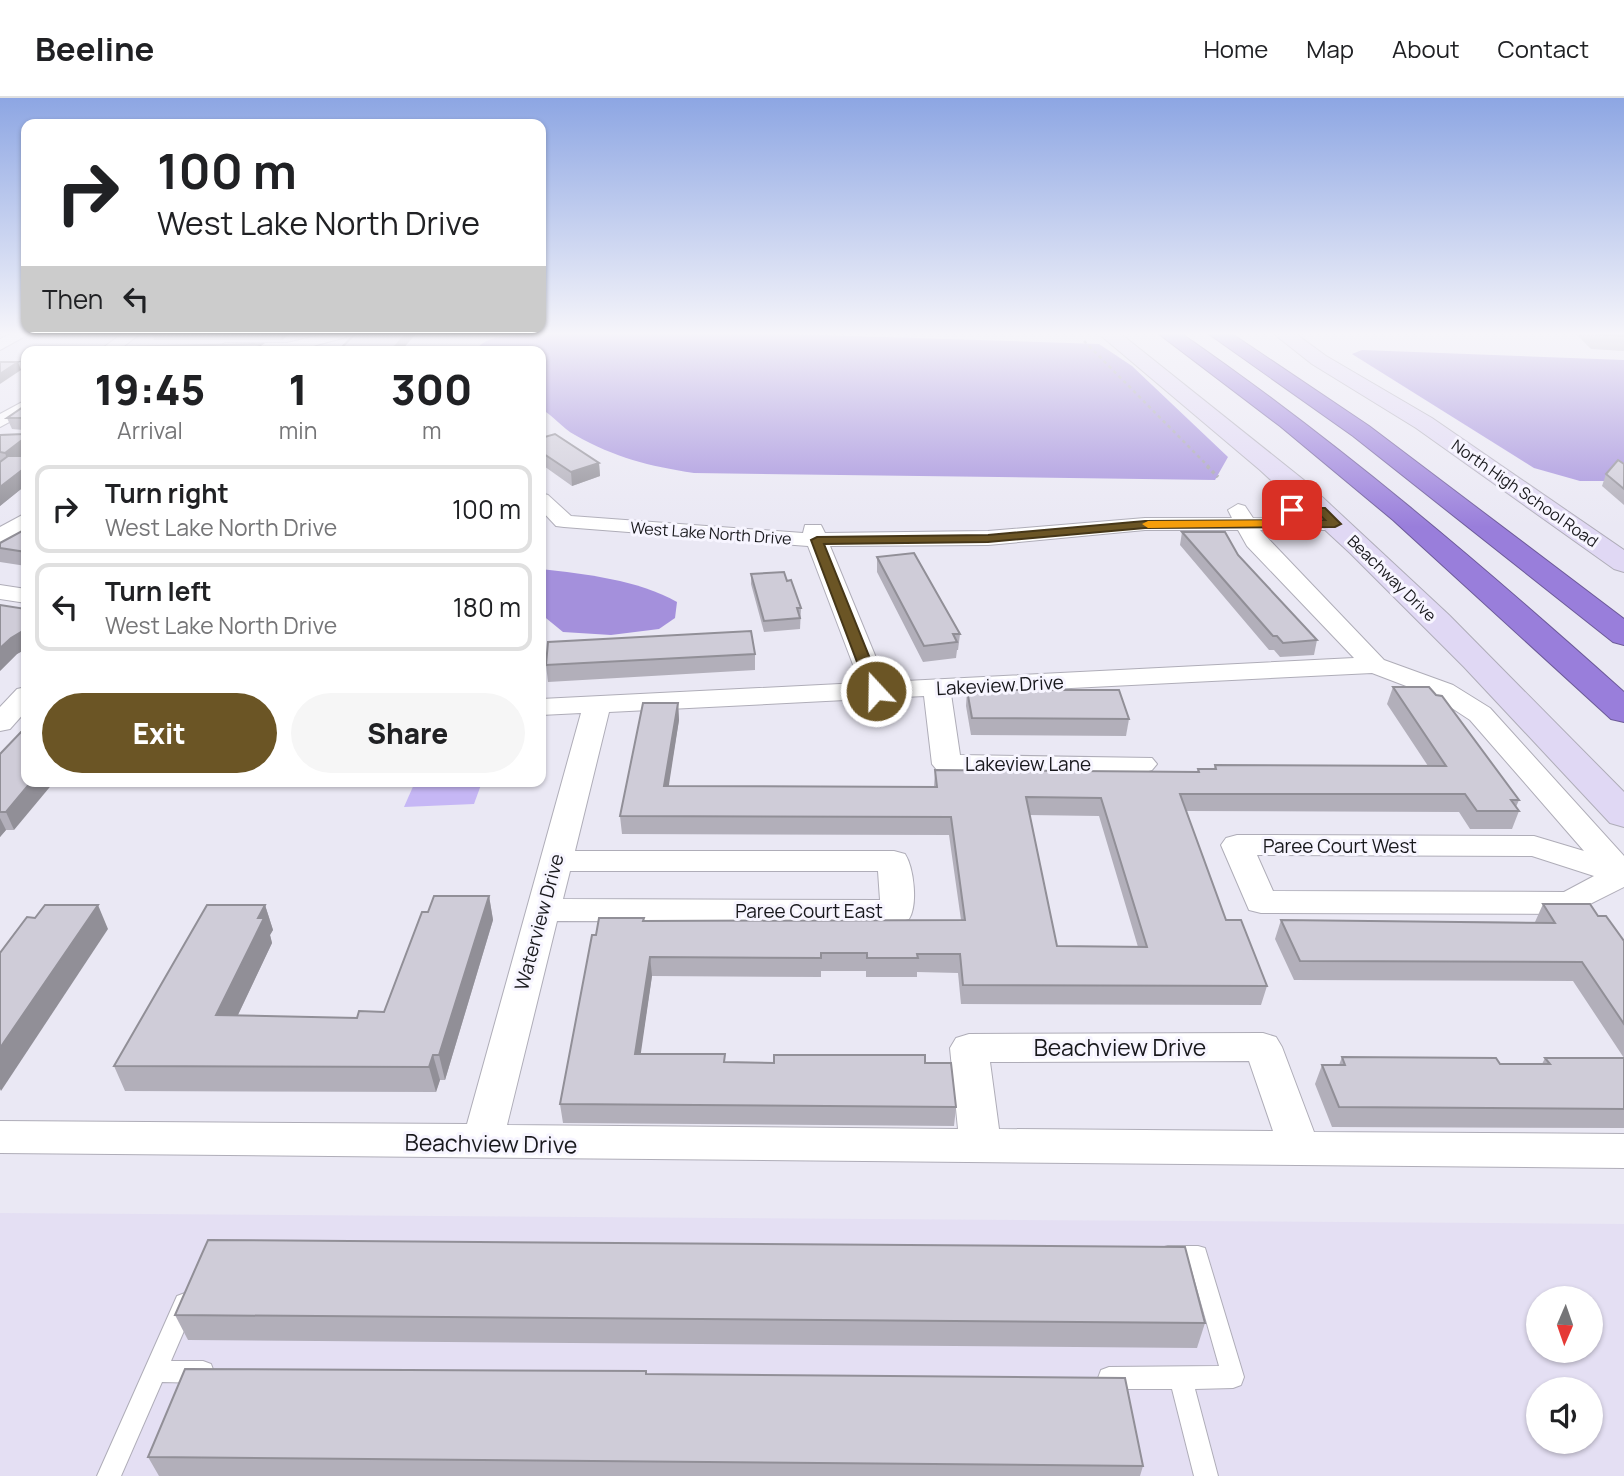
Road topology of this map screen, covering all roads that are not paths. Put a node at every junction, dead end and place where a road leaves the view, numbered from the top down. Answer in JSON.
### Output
{"nodes":[{"id":1,"x":1184,"y":398,"type":"edge"},
{"id":2,"x":1256,"y":398,"type":"edge"},
{"id":3,"x":1313,"y":398,"type":"edge"},
{"id":4,"x":1381,"y":398,"type":"edge"},
{"id":5,"x":21,"y":408,"type":"edge"},
{"id":6,"x":0,"y":422,"type":"edge"},
{"id":7,"x":546,"y":509,"type":"edge"},
{"id":8,"x":1242,"y":517,"type":"junction"},
{"id":9,"x":1328,"y":517,"type":"junction"},
{"id":10,"x":21,"y":524,"type":"edge"},
{"id":11,"x":815,"y":535,"type":"junction"},
{"id":12,"x":0,"y":537,"type":"edge"},
{"id":13,"x":1624,"y":563,"type":"edge"},
{"id":14,"x":1557,"y":581,"type":"junction"},
{"id":15,"x":0,"y":592,"type":"edge"},
{"id":16,"x":21,"y":595,"type":"edge"},
{"id":17,"x":1624,"y":630,"type":"edge"},
{"id":18,"x":1624,"y":635,"type":"edge"},
{"id":19,"x":1375,"y":665,"type":"junction"},
{"id":20,"x":937,"y":689,"type":"junction"},
{"id":21,"x":876,"y":691,"type":"junction"},
{"id":22,"x":21,"y":700,"type":"edge"},
{"id":23,"x":598,"y":702,"type":"junction"},
{"id":24,"x":546,"y":707,"type":"edge"},
{"id":25,"x":1624,"y":711,"type":"edge"},
{"id":26,"x":0,"y":723,"type":"edge"},
{"id":27,"x":1142,"y":764,"type":"dead end"},
{"id":28,"x":1624,"y":815,"type":"edge"},
{"id":29,"x":555,"y":861,"type":"junction"},
{"id":30,"x":1623,"y":875,"type":"edge"},
{"id":31,"x":542,"y":910,"type":"junction"},
{"id":32,"x":0,"y":1137,"type":"edge"},
{"id":33,"x":482,"y":1143,"type":"junction"},
{"id":34,"x":981,"y":1147,"type":"junction"},
{"id":35,"x":1300,"y":1149,"type":"junction"},
{"id":36,"x":1624,"y":1151,"type":"edge"},
{"id":37,"x":1142,"y":1255,"type":"edge"},
{"id":38,"x":195,"y":1278,"type":"edge"},
{"id":39,"x":155,"y":1371,"type":"junction"},
{"id":40,"x":224,"y":1372,"type":"edge"},
{"id":41,"x":1084,"y":1378,"type":"edge"},
{"id":42,"x":1181,"y":1378,"type":"junction"},
{"id":43,"x":108,"y":1476,"type":"edge"},
{"id":44,"x":1206,"y":1476,"type":"edge"}],
"edges":[{"from":1,"to":9,"type":"street","name":"Beachway Drive"},
{"from":2,"to":25,"type":"highway"},
{"from":3,"to":14,"type":"highway"},
{"from":4,"to":13,"type":"street","name":"North High School Road"},
{"from":5,"to":6,"type":"street"},
{"from":7,"to":11,"type":"street","name":"West Lake North Drive"},
{"from":8,"to":9,"type":"street","name":"West Lake North Drive"},
{"from":8,"to":11,"type":"street","name":"West Lake North Drive"},
{"from":8,"to":19,"type":"street"},
{"from":9,"to":28,"type":"street","name":"Beachway Drive"},
{"from":10,"to":12,"type":"street"},
{"from":11,"to":21,"type":"street"},
{"from":14,"to":17,"type":"highway"},
{"from":14,"to":18,"type":"highway"},
{"from":15,"to":16,"type":"street"},
{"from":19,"to":20,"type":"street","name":"Lakeview Drive"},
{"from":19,"to":30,"type":"street"},
{"from":20,"to":21,"type":"street","name":"Lakeview Drive"},
{"from":20,"to":27,"type":"street","name":"Lakeview Lane"},
{"from":21,"to":23,"type":"street","name":"Lakeview Drive"},
{"from":22,"to":26,"type":"street"},
{"from":23,"to":24,"type":"street","name":"Lakeview Drive"},
{"from":23,"to":29,"type":"street","name":"Waterview Drive"},
{"from":29,"to":31,"type":"street","name":"Waterview Drive"},
{"from":29,"to":31,"type":"street","name":"Paree Court East"},
{"from":30,"to":30,"type":"street","name":"Paree Court West"},
{"from":31,"to":33,"type":"street","name":"Waterview Drive"},
{"from":32,"to":33,"type":"street","name":"Beachview Drive"},
{"from":33,"to":34,"type":"street","name":"Beachview Drive"},
{"from":34,"to":35,"type":"street","name":"Beachview Drive"},
{"from":34,"to":35,"type":"street","name":"Beachview Drive"},
{"from":35,"to":36,"type":"street","name":"Beachview Drive"},
{"from":37,"to":42,"type":"lane"},
{"from":38,"to":39,"type":"lane"},
{"from":39,"to":40,"type":"lane"},
{"from":39,"to":43,"type":"lane"},
{"from":41,"to":42,"type":"lane"},
{"from":42,"to":44,"type":"lane"}]}
